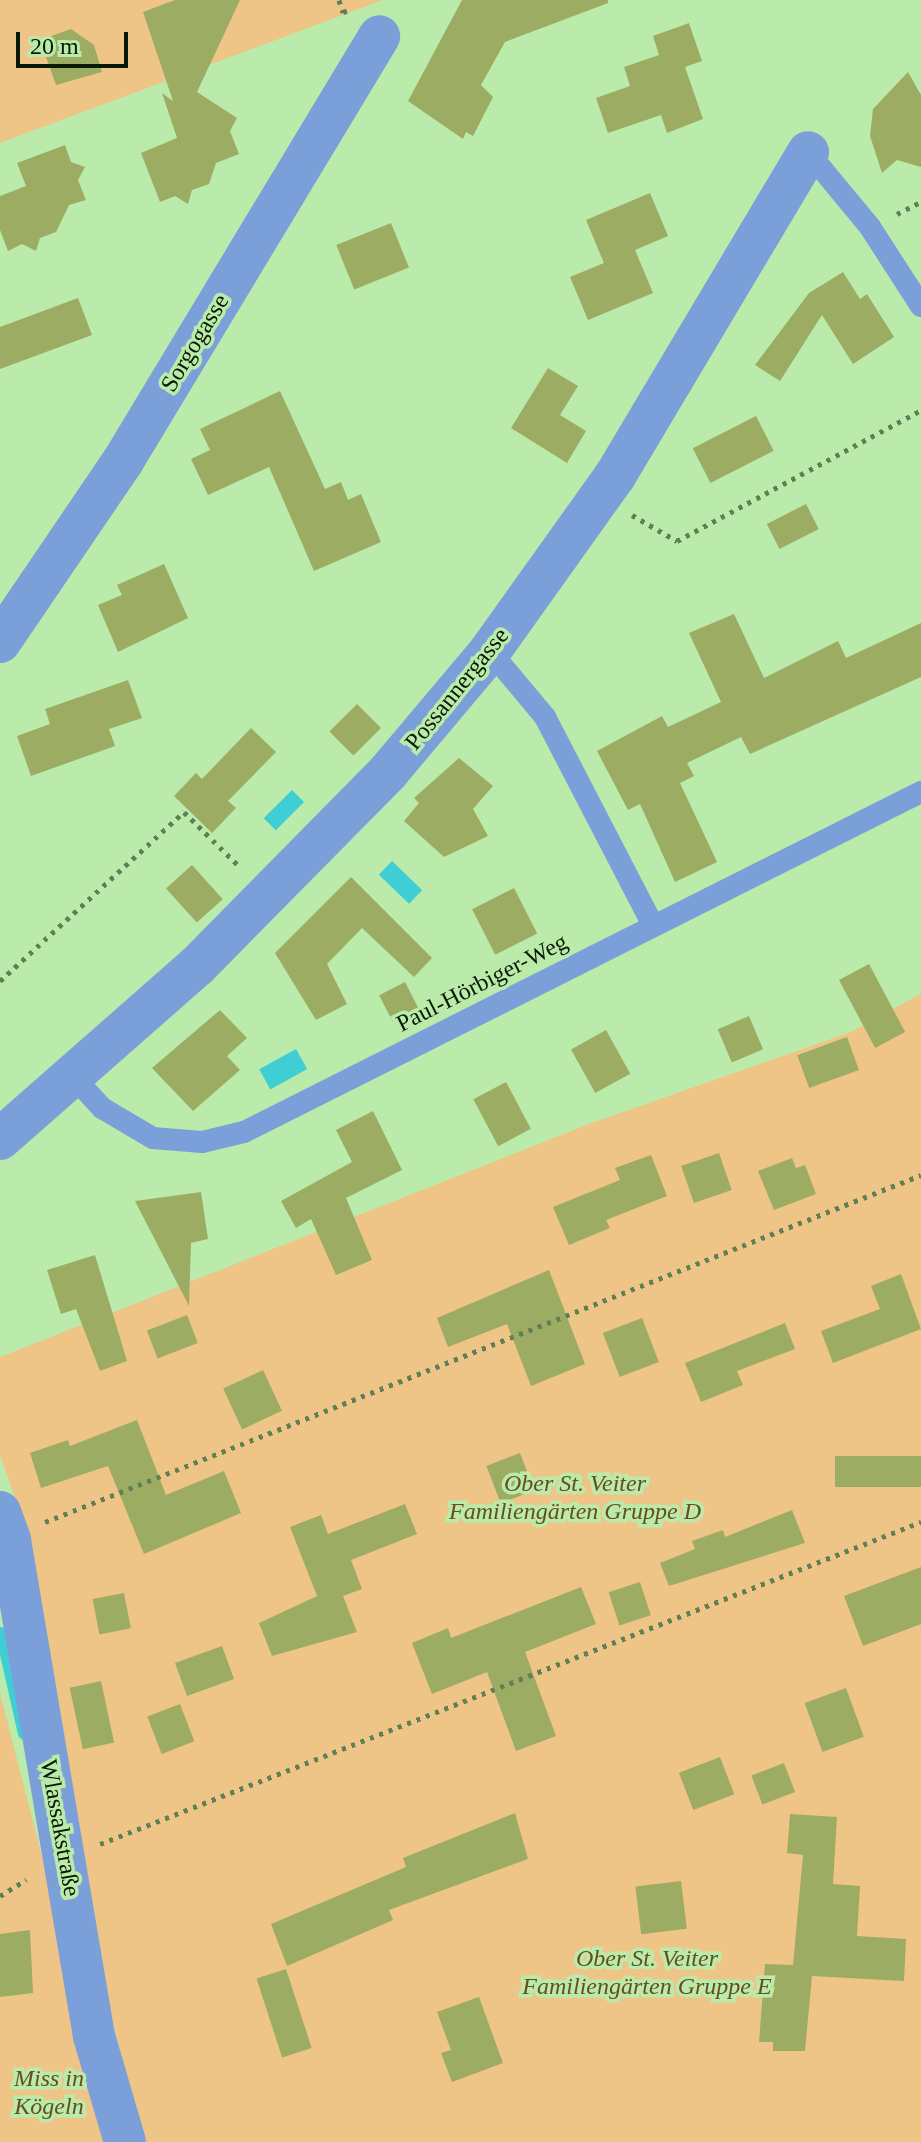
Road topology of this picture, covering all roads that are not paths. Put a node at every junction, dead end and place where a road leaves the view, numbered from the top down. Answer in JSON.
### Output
{"nodes":[{"id":1,"x":379,"y":36,"type":"dead end"},
{"id":2,"x":808,"y":152,"type":"joint"},
{"id":3,"x":921,"y":306,"type":"edge"},
{"id":4,"x":0,"y":642,"type":"edge"},
{"id":5,"x":490,"y":651,"type":"junction"},
{"id":6,"x":921,"y":792,"type":"edge"},
{"id":7,"x":653,"y":925,"type":"junction"},
{"id":8,"x":71,"y":1074,"type":"junction"},
{"id":9,"x":0,"y":1139,"type":"edge"},
{"id":10,"x":5,"y":1526,"type":"edge"},
{"id":11,"x":125,"y":2142,"type":"edge"}],
"edges":[{"from":1,"to":4,"type":"street","name":"Sorgogasse"},
{"from":2,"to":3,"type":"lane"},
{"from":2,"to":5,"type":"street","name":"Possannergasse"},
{"from":5,"to":7,"type":"lane"},
{"from":5,"to":8,"type":"street","name":"Possannergasse"},
{"from":6,"to":7,"type":"lane","name":"Paul-Hörbiger-Weg"},
{"from":7,"to":8,"type":"lane","name":"Paul-Hörbiger-Weg"},
{"from":8,"to":9,"type":"street","name":"Possannergasse"},
{"from":10,"to":11,"type":"street","name":"Wlassakstraße"}]}
